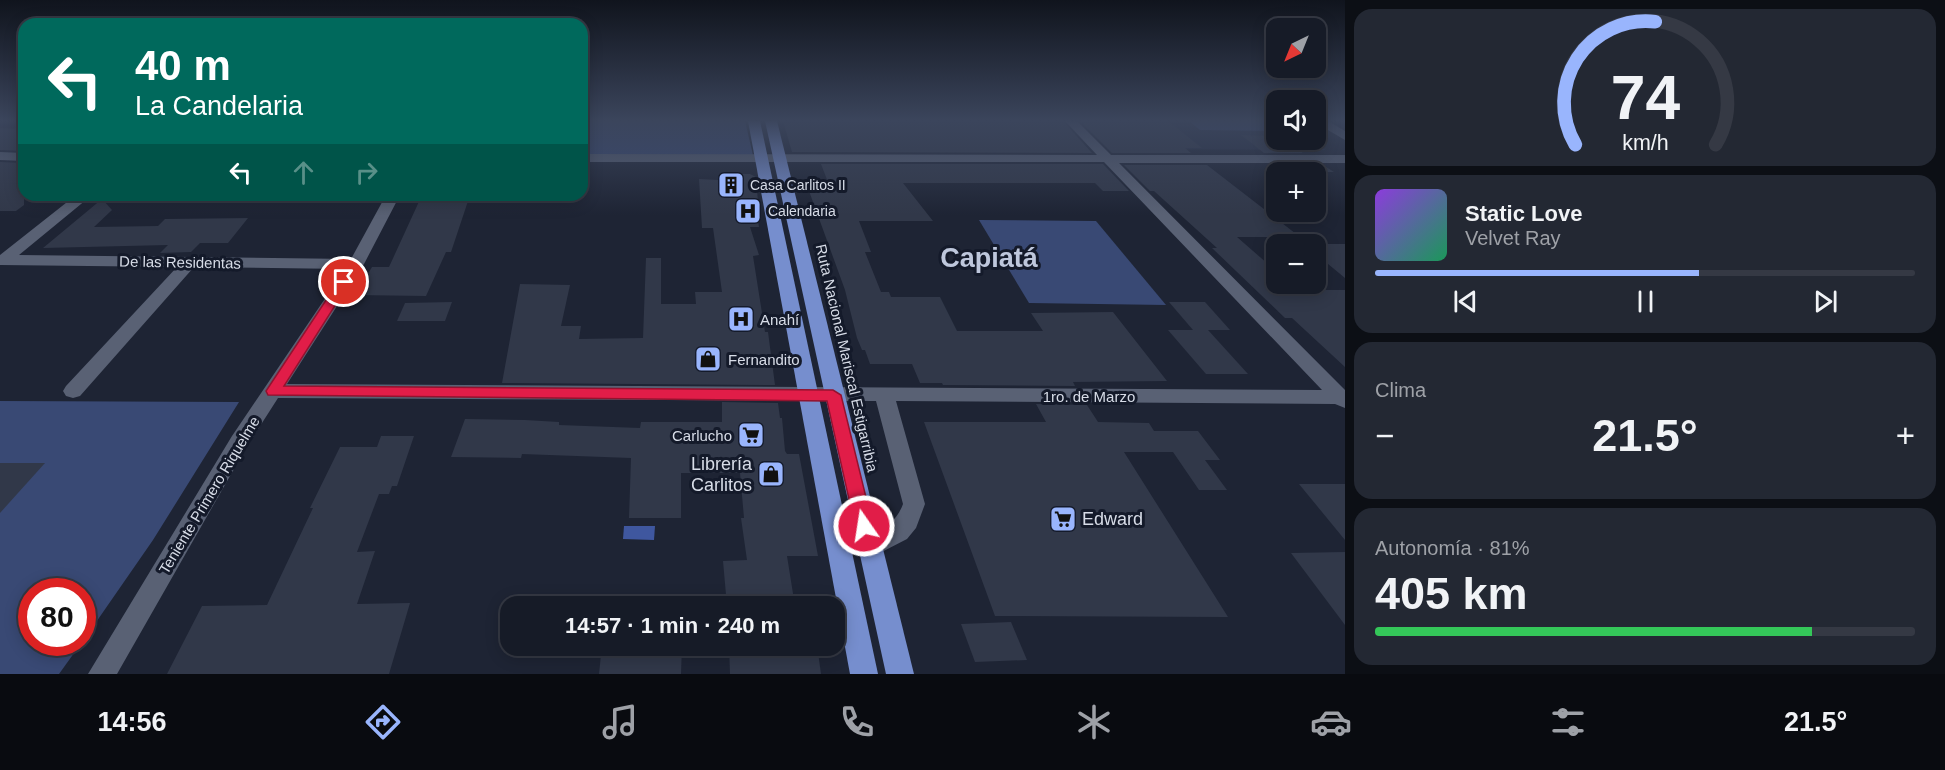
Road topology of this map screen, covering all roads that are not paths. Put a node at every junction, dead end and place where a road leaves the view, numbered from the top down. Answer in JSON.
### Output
{"nodes":[{"id":1,"x":760,"y":152,"type":"edge"},
{"id":2,"x":779,"y":152,"type":"edge"},
{"id":3,"x":1102,"y":152,"type":"edge"},
{"id":4,"x":0,"y":156,"type":"edge"},
{"id":5,"x":18,"y":157,"type":"edge"},
{"id":6,"x":588,"y":158,"type":"edge"},
{"id":7,"x":761,"y":158,"type":"junction"},
{"id":8,"x":780,"y":158,"type":"junction"},
{"id":9,"x":1109,"y":159,"type":"junction"},
{"id":10,"x":1345,"y":159,"type":"edge"},
{"id":11,"x":77,"y":201,"type":"edge"},
{"id":12,"x":390,"y":201,"type":"edge"},
{"id":13,"x":2,"y":261,"type":"edge"},
{"id":14,"x":190,"y":262,"type":"junction"},
{"id":15,"x":356,"y":264,"type":"junction"},
{"id":16,"x":73,"y":391,"type":"dead end"},
{"id":17,"x":274,"y":391,"type":"junction"},
{"id":18,"x":833,"y":395,"type":"junction"},
{"id":19,"x":807,"y":396,"type":"junction"},
{"id":20,"x":885,"y":396,"type":"junction"},
{"id":21,"x":1343,"y":399,"type":"edge"},
{"id":22,"x":870,"y":548,"type":"junction"},
{"id":23,"x":102,"y":674,"type":"edge"},
{"id":24,"x":864,"y":674,"type":"edge"},
{"id":25,"x":900,"y":674,"type":"edge"}],
"edges":[{"from":1,"to":7,"type":"highway"},
{"from":2,"to":8,"type":"highway","name":"Ruta Nacional Mariscal Estigarribia"},
{"from":3,"to":9,"type":"street"},
{"from":4,"to":5,"type":"street"},
{"from":6,"to":7,"type":"street"},
{"from":7,"to":8,"type":"street"},
{"from":7,"to":19,"type":"highway"},
{"from":8,"to":9,"type":"street"},
{"from":8,"to":18,"type":"highway","name":"Ruta Nacional Mariscal Estigarribia"},
{"from":9,"to":10,"type":"street"},
{"from":9,"to":21,"type":"street"},
{"from":11,"to":13,"type":"street"},
{"from":12,"to":15,"type":"street","name":"Teniente Primero Riquelme"},
{"from":13,"to":14,"type":"street","name":"De las Residentas"},
{"from":14,"to":15,"type":"street","name":"De las Residentas"},
{"from":14,"to":16,"type":"street"},
{"from":15,"to":17,"type":"street","name":"Teniente Primero Riquelme"},
{"from":17,"to":19,"type":"street","name":"1ro. de Marzo"},
{"from":17,"to":23,"type":"street","name":"Teniente Primero Riquelme"},
{"from":18,"to":19,"type":"street","name":"1ro. de Marzo"},
{"from":18,"to":20,"type":"street","name":"1ro. de Marzo"},
{"from":18,"to":22,"type":"highway","name":"Ruta Nacional Mariscal Estigarribia"},
{"from":19,"to":24,"type":"highway"},
{"from":20,"to":21,"type":"street","name":"1ro. de Marzo"},
{"from":20,"to":22,"type":"street"},
{"from":22,"to":25,"type":"highway","name":"Ruta Nacional Mariscal Estigarribia"}]}
